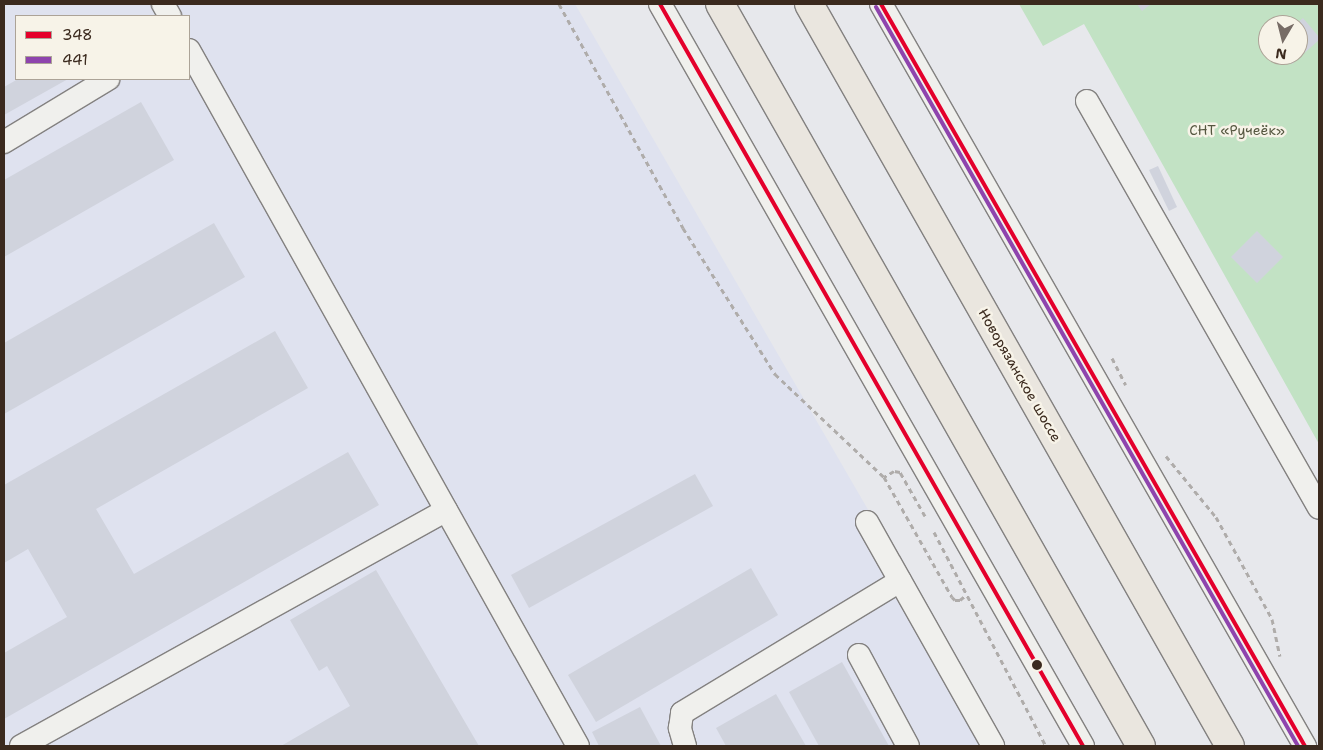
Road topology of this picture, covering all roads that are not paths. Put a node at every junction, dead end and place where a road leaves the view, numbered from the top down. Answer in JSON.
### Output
{"nodes":[{"id":1,"x":163,"y":4,"type":"edge"},
{"id":2,"x":660,"y":4,"type":"edge"},
{"id":3,"x":720,"y":4,"type":"edge"},
{"id":4,"x":809,"y":4,"type":"edge"},
{"id":5,"x":881,"y":4,"type":"edge"},
{"id":6,"x":169,"y":15,"type":"edge"},
{"id":7,"x":190,"y":52,"type":"edge"},
{"id":8,"x":106,"y":80,"type":"edge"},
{"id":9,"x":1087,"y":101,"type":"dead end"},
{"id":10,"x":4,"y":142,"type":"edge"},
{"id":11,"x":1319,"y":507,"type":"edge"},
{"id":12,"x":446,"y":510,"type":"junction"},
{"id":13,"x":867,"y":522,"type":"dead end"},
{"id":14,"x":900,"y":582,"type":"junction"},
{"id":15,"x":859,"y":655,"type":"dead end"},
{"id":16,"x":21,"y":746,"type":"edge"},
{"id":17,"x":578,"y":746,"type":"edge"},
{"id":18,"x":685,"y":746,"type":"edge"},
{"id":19,"x":908,"y":746,"type":"edge"},
{"id":20,"x":993,"y":746,"type":"edge"},
{"id":21,"x":1083,"y":746,"type":"edge"},
{"id":22,"x":1141,"y":746,"type":"edge"},
{"id":23,"x":1230,"y":746,"type":"edge"},
{"id":24,"x":1305,"y":746,"type":"edge"}],
"edges":[{"from":1,"to":6,"type":"street"},
{"from":2,"to":21,"type":"street"},
{"from":3,"to":22,"type":"highway"},
{"from":4,"to":23,"type":"highway","name":"Новорязанское шоссе"},
{"from":5,"to":24,"type":"street"},
{"from":7,"to":12,"type":"street"},
{"from":8,"to":10,"type":"street"},
{"from":9,"to":11,"type":"street"},
{"from":12,"to":16,"type":"street"},
{"from":12,"to":17,"type":"street"},
{"from":13,"to":14,"type":"street"},
{"from":14,"to":18,"type":"street"},
{"from":14,"to":20,"type":"street"},
{"from":15,"to":19,"type":"street"}]}
